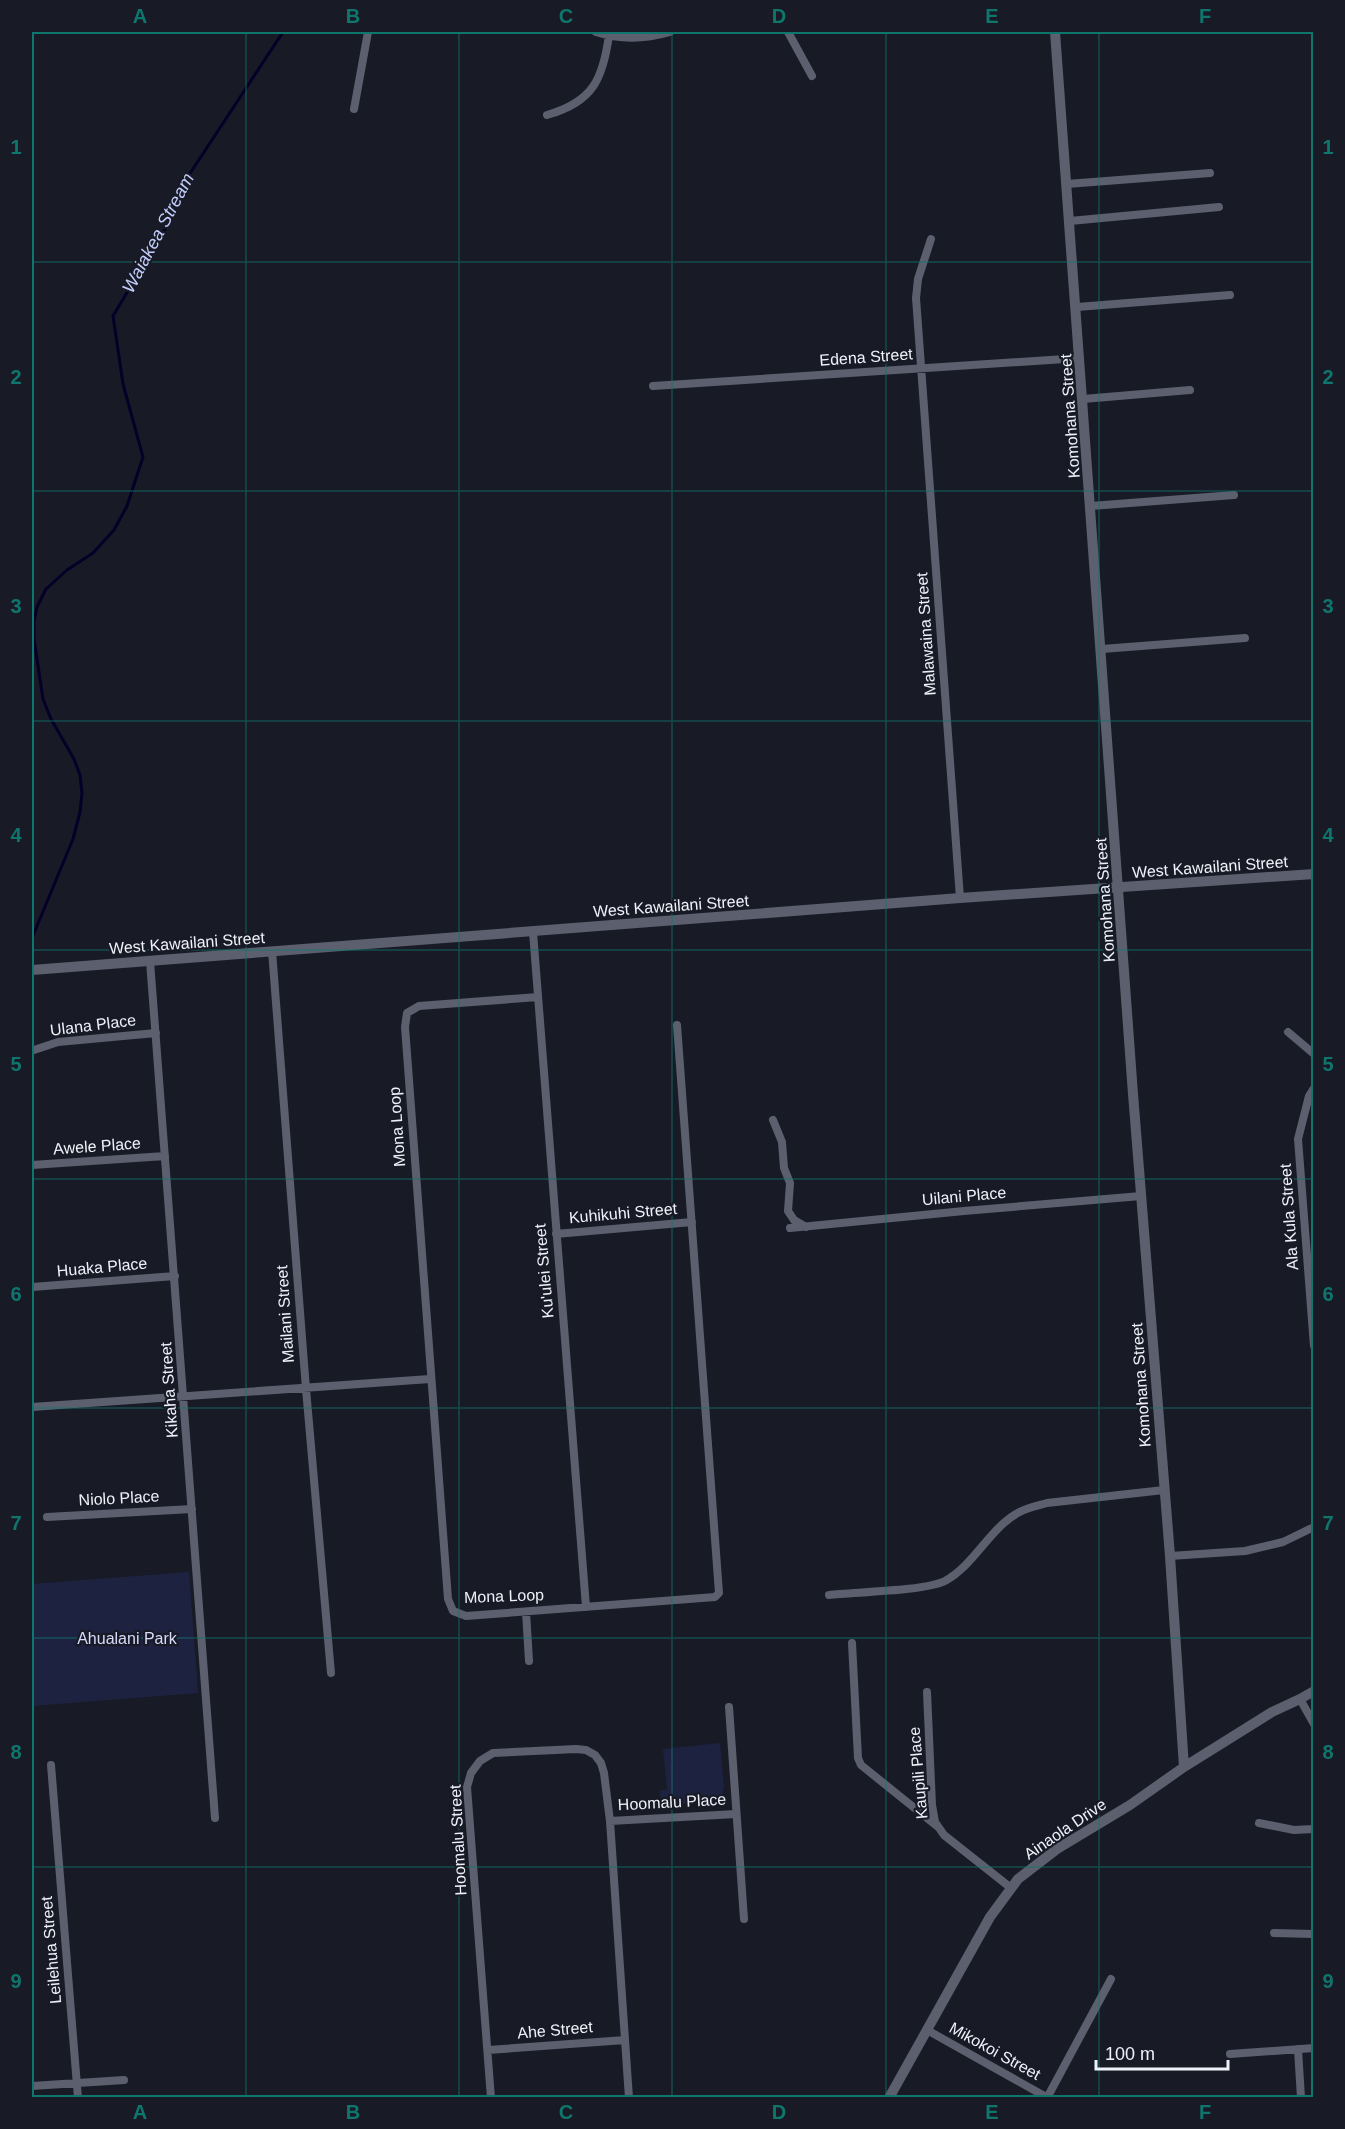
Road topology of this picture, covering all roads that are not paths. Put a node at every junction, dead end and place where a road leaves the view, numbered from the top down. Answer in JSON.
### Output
{"nodes":[{"id":1,"x":368,"y":32,"type":"edge"},
{"id":2,"x":596,"y":32,"type":"edge"},
{"id":3,"x":670,"y":32,"type":"edge"},
{"id":4,"x":788,"y":32,"type":"edge"},
{"id":5,"x":1055,"y":32,"type":"edge"},
{"id":6,"x":609,"y":35,"type":"junction"},
{"id":7,"x":812,"y":76,"type":"dead end"},
{"id":8,"x":354,"y":109,"type":"dead end"},
{"id":9,"x":547,"y":115,"type":"dead end"},
{"id":10,"x":1210,"y":173,"type":"dead end"},
{"id":11,"x":1067,"y":184,"type":"junction"},
{"id":12,"x":1219,"y":207,"type":"dead end"},
{"id":13,"x":1070,"y":221,"type":"junction"},
{"id":14,"x":931,"y":239,"type":"dead end"},
{"id":15,"x":1230,"y":295,"type":"dead end"},
{"id":16,"x":1077,"y":307,"type":"junction"},
{"id":17,"x":1080,"y":358,"type":"junction"},
{"id":18,"x":921,"y":368,"type":"junction"},
{"id":19,"x":653,"y":386,"type":"dead end"},
{"id":20,"x":1190,"y":390,"type":"dead end"},
{"id":21,"x":1083,"y":399,"type":"junction"},
{"id":22,"x":1234,"y":495,"type":"dead end"},
{"id":23,"x":1091,"y":506,"type":"junction"},
{"id":24,"x":1245,"y":638,"type":"dead end"},
{"id":25,"x":1102,"y":649,"type":"junction"},
{"id":26,"x":1314,"y":874,"type":"edge"},
{"id":27,"x":1119,"y":888,"type":"junction"},
{"id":28,"x":960,"y":898,"type":"junction"},
{"id":29,"x":533,"y":932,"type":"junction"},
{"id":30,"x":272,"y":951,"type":"junction"},
{"id":31,"x":150,"y":961,"type":"junction"},
{"id":32,"x":32,"y":970,"type":"edge"},
{"id":33,"x":538,"y":996,"type":"junction"},
{"id":34,"x":677,"y":1025,"type":"dead end"},
{"id":35,"x":1288,"y":1032,"type":"dead end"},
{"id":36,"x":156,"y":1033,"type":"junction"},
{"id":37,"x":34,"y":1050,"type":"dead end"},
{"id":38,"x":1314,"y":1054,"type":"edge"},
{"id":39,"x":1314,"y":1088,"type":"edge"},
{"id":40,"x":772,"y":1120,"type":"dead end"},
{"id":41,"x":165,"y":1156,"type":"junction"},
{"id":42,"x":32,"y":1166,"type":"edge"},
{"id":43,"x":1141,"y":1196,"type":"junction"},
{"id":44,"x":692,"y":1222,"type":"junction"},
{"id":45,"x":806,"y":1227,"type":"junction"},
{"id":46,"x":790,"y":1228,"type":"dead end"},
{"id":47,"x":556,"y":1234,"type":"junction"},
{"id":48,"x":175,"y":1276,"type":"junction"},
{"id":49,"x":32,"y":1287,"type":"edge"},
{"id":50,"x":1314,"y":1346,"type":"edge"},
{"id":51,"x":430,"y":1380,"type":"junction"},
{"id":52,"x":306,"y":1389,"type":"junction"},
{"id":53,"x":184,"y":1396,"type":"junction"},
{"id":54,"x":32,"y":1407,"type":"edge"},
{"id":55,"x":1164,"y":1490,"type":"junction"},
{"id":56,"x":192,"y":1509,"type":"junction"},
{"id":57,"x":47,"y":1517,"type":"dead end"},
{"id":58,"x":1314,"y":1527,"type":"edge"},
{"id":59,"x":1170,"y":1556,"type":"junction"},
{"id":60,"x":829,"y":1594,"type":"dead end"},
{"id":61,"x":586,"y":1607,"type":"junction"},
{"id":62,"x":526,"y":1612,"type":"junction"},
{"id":63,"x":852,"y":1643,"type":"dead end"},
{"id":64,"x":529,"y":1661,"type":"dead end"},
{"id":65,"x":331,"y":1673,"type":"dead end"},
{"id":66,"x":1314,"y":1691,"type":"edge"},
{"id":67,"x":927,"y":1692,"type":"dead end"},
{"id":68,"x":1300,"y":1700,"type":"junction"},
{"id":69,"x":729,"y":1707,"type":"dead end"},
{"id":70,"x":1314,"y":1724,"type":"edge"},
{"id":71,"x":51,"y":1765,"type":"dead end"},
{"id":72,"x":1184,"y":1767,"type":"junction"},
{"id":73,"x":736,"y":1814,"type":"junction"},
{"id":74,"x":215,"y":1818,"type":"dead end"},
{"id":75,"x":610,"y":1821,"type":"junction"},
{"id":76,"x":1259,"y":1823,"type":"dead end"},
{"id":77,"x":940,"y":1828,"type":"junction"},
{"id":78,"x":1314,"y":1829,"type":"edge"},
{"id":79,"x":1011,"y":1888,"type":"junction"},
{"id":80,"x":744,"y":1919,"type":"dead end"},
{"id":81,"x":1274,"y":1934,"type":"dead end"},
{"id":82,"x":1314,"y":1934,"type":"edge"},
{"id":83,"x":1111,"y":1979,"type":"dead end"},
{"id":84,"x":927,"y":2030,"type":"junction"},
{"id":85,"x":625,"y":2040,"type":"junction"},
{"id":86,"x":1314,"y":2048,"type":"edge"},
{"id":87,"x":1298,"y":2049,"type":"junction"},
{"id":88,"x":488,"y":2050,"type":"junction"},
{"id":89,"x":1230,"y":2054,"type":"dead end"},
{"id":90,"x":124,"y":2080,"type":"dead end"},
{"id":91,"x":77,"y":2083,"type":"junction"},
{"id":92,"x":32,"y":2086,"type":"edge"},
{"id":93,"x":78,"y":2097,"type":"edge"},
{"id":94,"x":491,"y":2097,"type":"edge"},
{"id":95,"x":629,"y":2097,"type":"edge"},
{"id":96,"x":889,"y":2097,"type":"edge"},
{"id":97,"x":1047,"y":2097,"type":"edge"},
{"id":98,"x":1301,"y":2097,"type":"edge"}],
"edges":[{"from":1,"to":8,"type":"street"},
{"from":2,"to":6,"type":"street"},
{"from":3,"to":6,"type":"street"},
{"from":4,"to":7,"type":"street"},
{"from":5,"to":11,"type":"street","name":"Komohana Street"},
{"from":6,"to":9,"type":"street"},
{"from":10,"to":11,"type":"street"},
{"from":11,"to":13,"type":"street","name":"Komohana Street"},
{"from":12,"to":13,"type":"street"},
{"from":13,"to":16,"type":"street","name":"Komohana Street"},
{"from":14,"to":18,"type":"street","name":"Malawaina Street"},
{"from":15,"to":16,"type":"street"},
{"from":16,"to":17,"type":"street","name":"Komohana Street"},
{"from":17,"to":18,"type":"street","name":"Edena Street"},
{"from":17,"to":21,"type":"street","name":"Komohana Street"},
{"from":18,"to":19,"type":"street","name":"Edena Street"},
{"from":18,"to":28,"type":"street","name":"Malawaina Street"},
{"from":20,"to":21,"type":"street"},
{"from":21,"to":23,"type":"street","name":"Komohana Street"},
{"from":22,"to":23,"type":"street"},
{"from":23,"to":25,"type":"street","name":"Komohana Street"},
{"from":24,"to":25,"type":"street"},
{"from":25,"to":27,"type":"street","name":"Komohana Street"},
{"from":26,"to":27,"type":"street","name":"West Kawailani Street"},
{"from":27,"to":28,"type":"street","name":"West Kawailani Street"},
{"from":27,"to":43,"type":"street","name":"Komohana Street"},
{"from":28,"to":29,"type":"street","name":"West Kawailani Street"},
{"from":29,"to":30,"type":"street","name":"West Kawailani Street"},
{"from":29,"to":33,"type":"street","name":"Ku'ulei Street"},
{"from":30,"to":31,"type":"street","name":"West Kawailani Street"},
{"from":30,"to":52,"type":"street","name":"Mailani Street"},
{"from":31,"to":32,"type":"street","name":"West Kawailani Street"},
{"from":31,"to":36,"type":"street","name":"Kikaha Street"},
{"from":33,"to":47,"type":"street","name":"Ku'ulei Street"},
{"from":33,"to":51,"type":"street","name":"Mona Loop"},
{"from":34,"to":44,"type":"street","name":"Mona Loop"},
{"from":35,"to":38,"type":"street"},
{"from":36,"to":37,"type":"street","name":"Ulana Place"},
{"from":36,"to":41,"type":"street","name":"Kikaha Street"},
{"from":39,"to":50,"type":"street","name":"Ala Kula Street"},
{"from":40,"to":45,"type":"street"},
{"from":41,"to":42,"type":"street","name":"Awele Place"},
{"from":41,"to":48,"type":"street","name":"Kikaha Street"},
{"from":43,"to":45,"type":"street","name":"Uilani Place"},
{"from":43,"to":55,"type":"street","name":"Komohana Street"},
{"from":44,"to":47,"type":"street","name":"Kuhikuhi Street"},
{"from":44,"to":61,"type":"street","name":"Mona Loop"},
{"from":45,"to":46,"type":"street","name":"Uilani Place"},
{"from":47,"to":61,"type":"street","name":"Ku'ulei Street"},
{"from":48,"to":49,"type":"street","name":"Huaka Place"},
{"from":48,"to":53,"type":"street","name":"Kikaha Street"},
{"from":51,"to":52,"type":"street"},
{"from":51,"to":62,"type":"street","name":"Mona Loop"},
{"from":52,"to":53,"type":"street"},
{"from":52,"to":65,"type":"street","name":"Mailani Street"},
{"from":53,"to":54,"type":"street"},
{"from":53,"to":56,"type":"street","name":"Kikaha Street"},
{"from":55,"to":59,"type":"street","name":"Komohana Street"},
{"from":55,"to":60,"type":"street"},
{"from":56,"to":57,"type":"street","name":"Niolo Place"},
{"from":56,"to":74,"type":"street","name":"Kikaha Street"},
{"from":58,"to":59,"type":"street"},
{"from":59,"to":72,"type":"street","name":"Komohana Street"},
{"from":61,"to":62,"type":"street","name":"Mona Loop"},
{"from":62,"to":64,"type":"street"},
{"from":63,"to":77,"type":"street"},
{"from":66,"to":68,"type":"street","name":"Ainaola Drive"},
{"from":67,"to":77,"type":"street","name":"Kaupili Place"},
{"from":68,"to":70,"type":"street"},
{"from":68,"to":72,"type":"street","name":"Ainaola Drive"},
{"from":69,"to":73,"type":"street","name":"Hoomalu Place"},
{"from":71,"to":91,"type":"street","name":"Leilehua Street"},
{"from":72,"to":79,"type":"street","name":"Ainaola Drive"},
{"from":73,"to":75,"type":"street","name":"Hoomalu Place"},
{"from":73,"to":80,"type":"street","name":"Hoomalu Place"},
{"from":75,"to":85,"type":"street","name":"Hoomalu Street"},
{"from":75,"to":88,"type":"street","name":"Hoomalu Street"},
{"from":76,"to":78,"type":"street"},
{"from":77,"to":79,"type":"street","name":"Kaupili Place"},
{"from":79,"to":84,"type":"street","name":"Ainaola Drive"},
{"from":81,"to":82,"type":"street"},
{"from":83,"to":97,"type":"street"},
{"from":84,"to":96,"type":"street","name":"Ainaola Drive"},
{"from":84,"to":97,"type":"street","name":"Mikokoi Street"},
{"from":85,"to":88,"type":"street","name":"Ahe Street"},
{"from":85,"to":95,"type":"street","name":"Hoomalu Street"},
{"from":86,"to":87,"type":"street"},
{"from":87,"to":89,"type":"street"},
{"from":87,"to":98,"type":"street"},
{"from":88,"to":94,"type":"street","name":"Hoomalu Street"},
{"from":90,"to":91,"type":"street"},
{"from":91,"to":92,"type":"street"},
{"from":91,"to":93,"type":"street","name":"Leilehua Street"}]}
